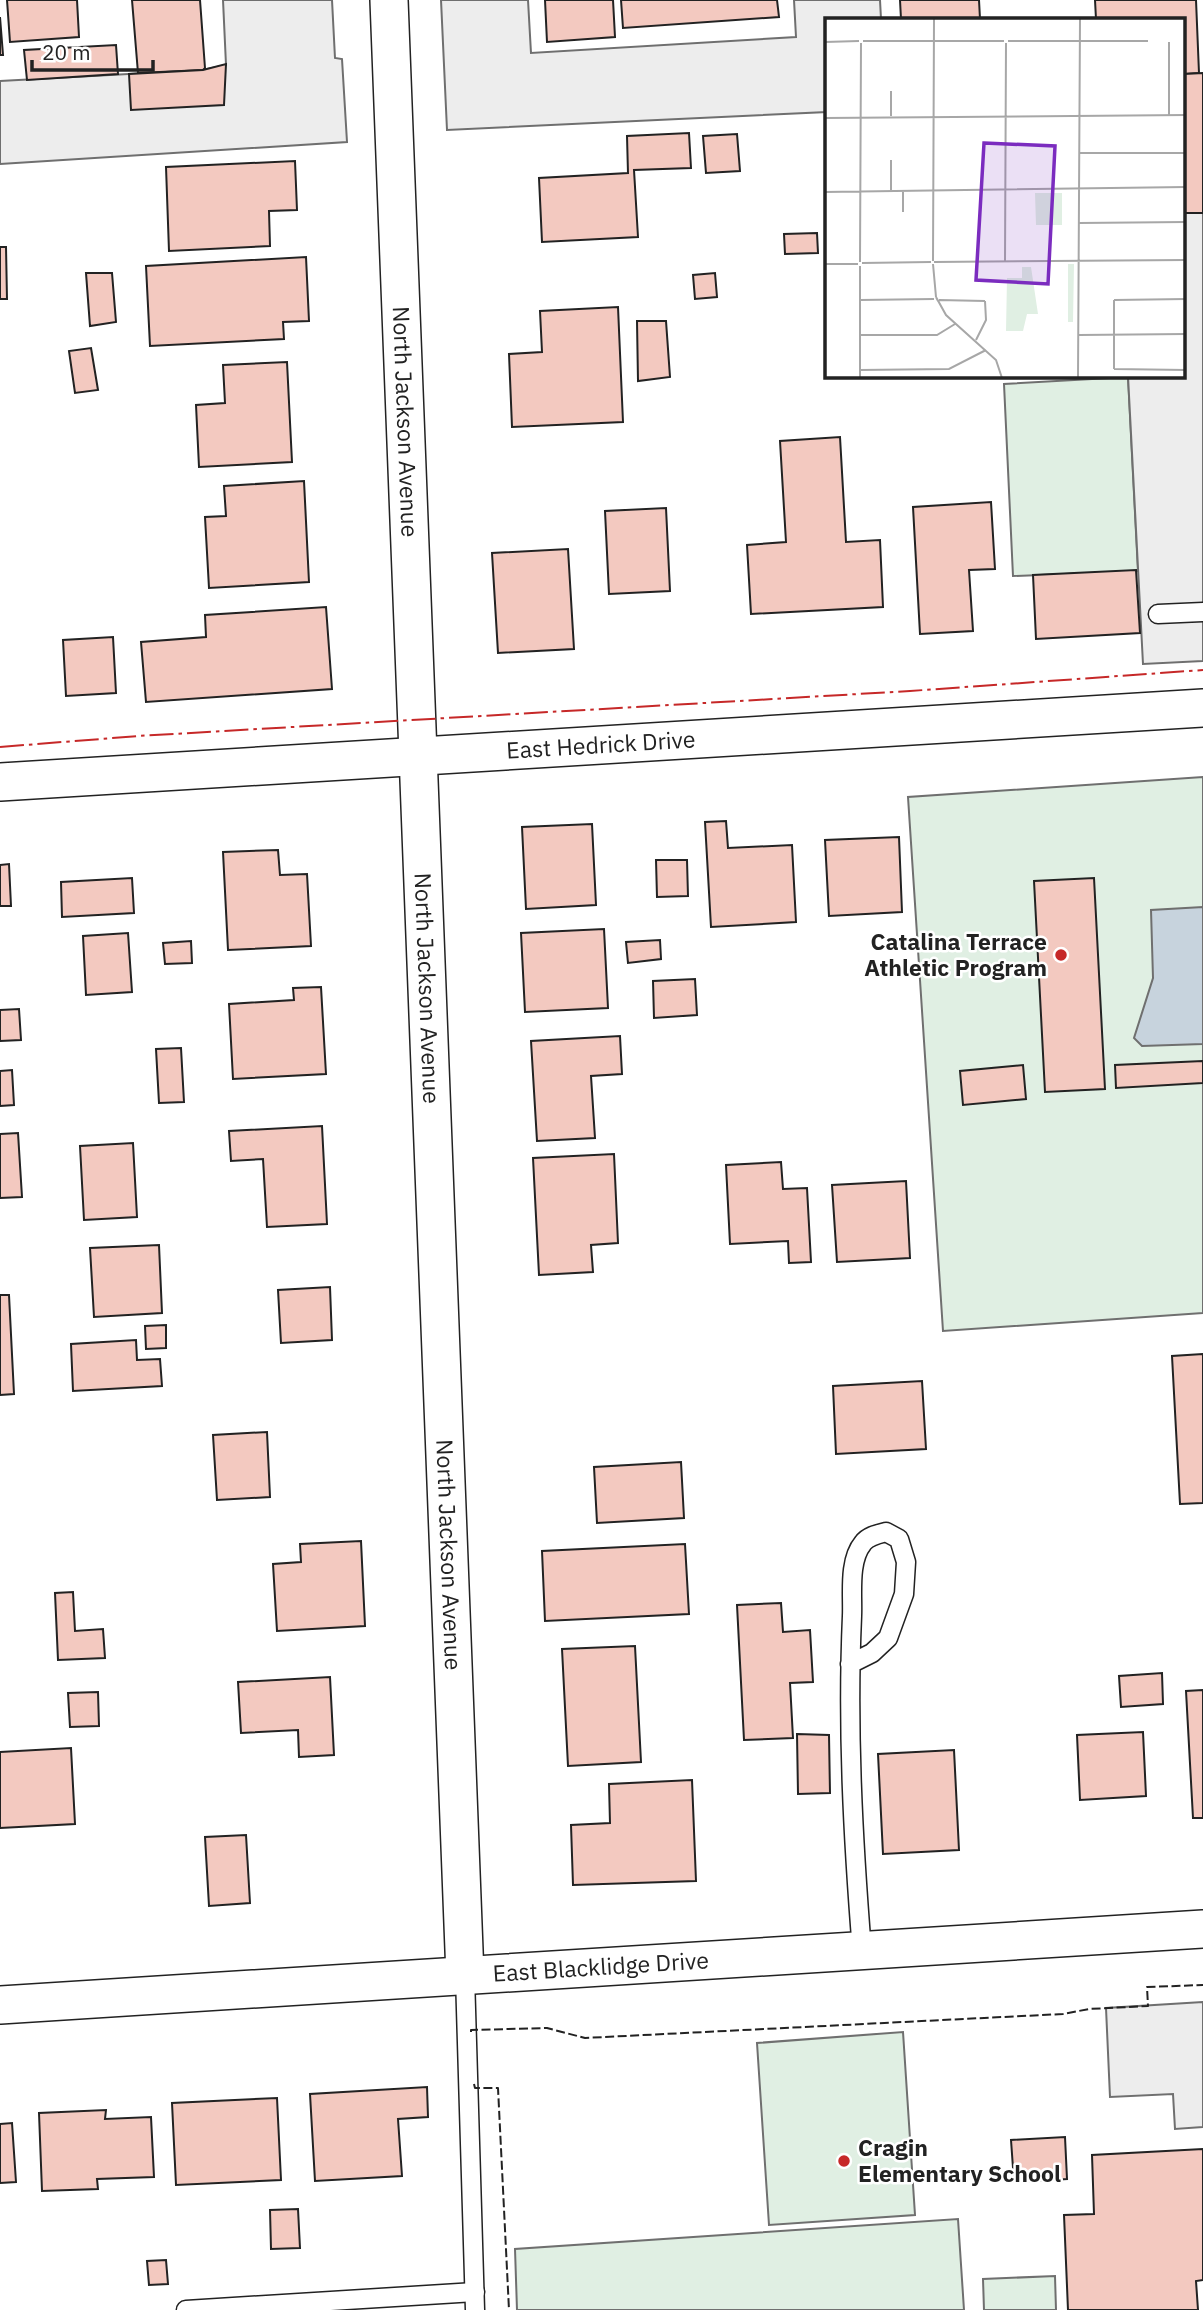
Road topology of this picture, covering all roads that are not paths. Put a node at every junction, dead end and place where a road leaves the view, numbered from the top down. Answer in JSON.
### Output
{"nodes":[{"id":1,"x":389,"y":0,"type":"edge"},
{"id":2,"x":1203,"y":612,"type":"edge"},
{"id":3,"x":1158,"y":614,"type":"dead end"},
{"id":4,"x":1203,"y":708,"type":"edge"},
{"id":5,"x":419,"y":756,"type":"junction"},
{"id":6,"x":0,"y":782,"type":"edge"},
{"id":7,"x":850,"y":1664,"type":"junction"},
{"id":8,"x":1203,"y":1929,"type":"edge"},
{"id":9,"x":862,"y":1951,"type":"junction"},
{"id":10,"x":465,"y":1976,"type":"junction"},
{"id":11,"x":0,"y":2005,"type":"edge"},
{"id":12,"x":475,"y":2301,"type":"edge"},
{"id":13,"x":186,"y":2310,"type":"edge"}],
"edges":[{"from":1,"to":5,"type":"street","name":"North Jackson Avenue"},
{"from":2,"to":3,"type":"lane"},
{"from":4,"to":5,"type":"street","name":"East Hedrick Drive"},
{"from":5,"to":6,"type":"street","name":"East Hedrick Drive"},
{"from":5,"to":10,"type":"street","name":"North Jackson Avenue"},
{"from":7,"to":7,"type":"lane"},
{"from":7,"to":9,"type":"lane"},
{"from":8,"to":9,"type":"street","name":"East Blacklidge Drive"},
{"from":9,"to":10,"type":"street","name":"East Blacklidge Drive"},
{"from":10,"to":11,"type":"street","name":"East Blacklidge Drive"},
{"from":10,"to":12,"type":"lane"},
{"from":12,"to":13,"type":"lane"}]}
